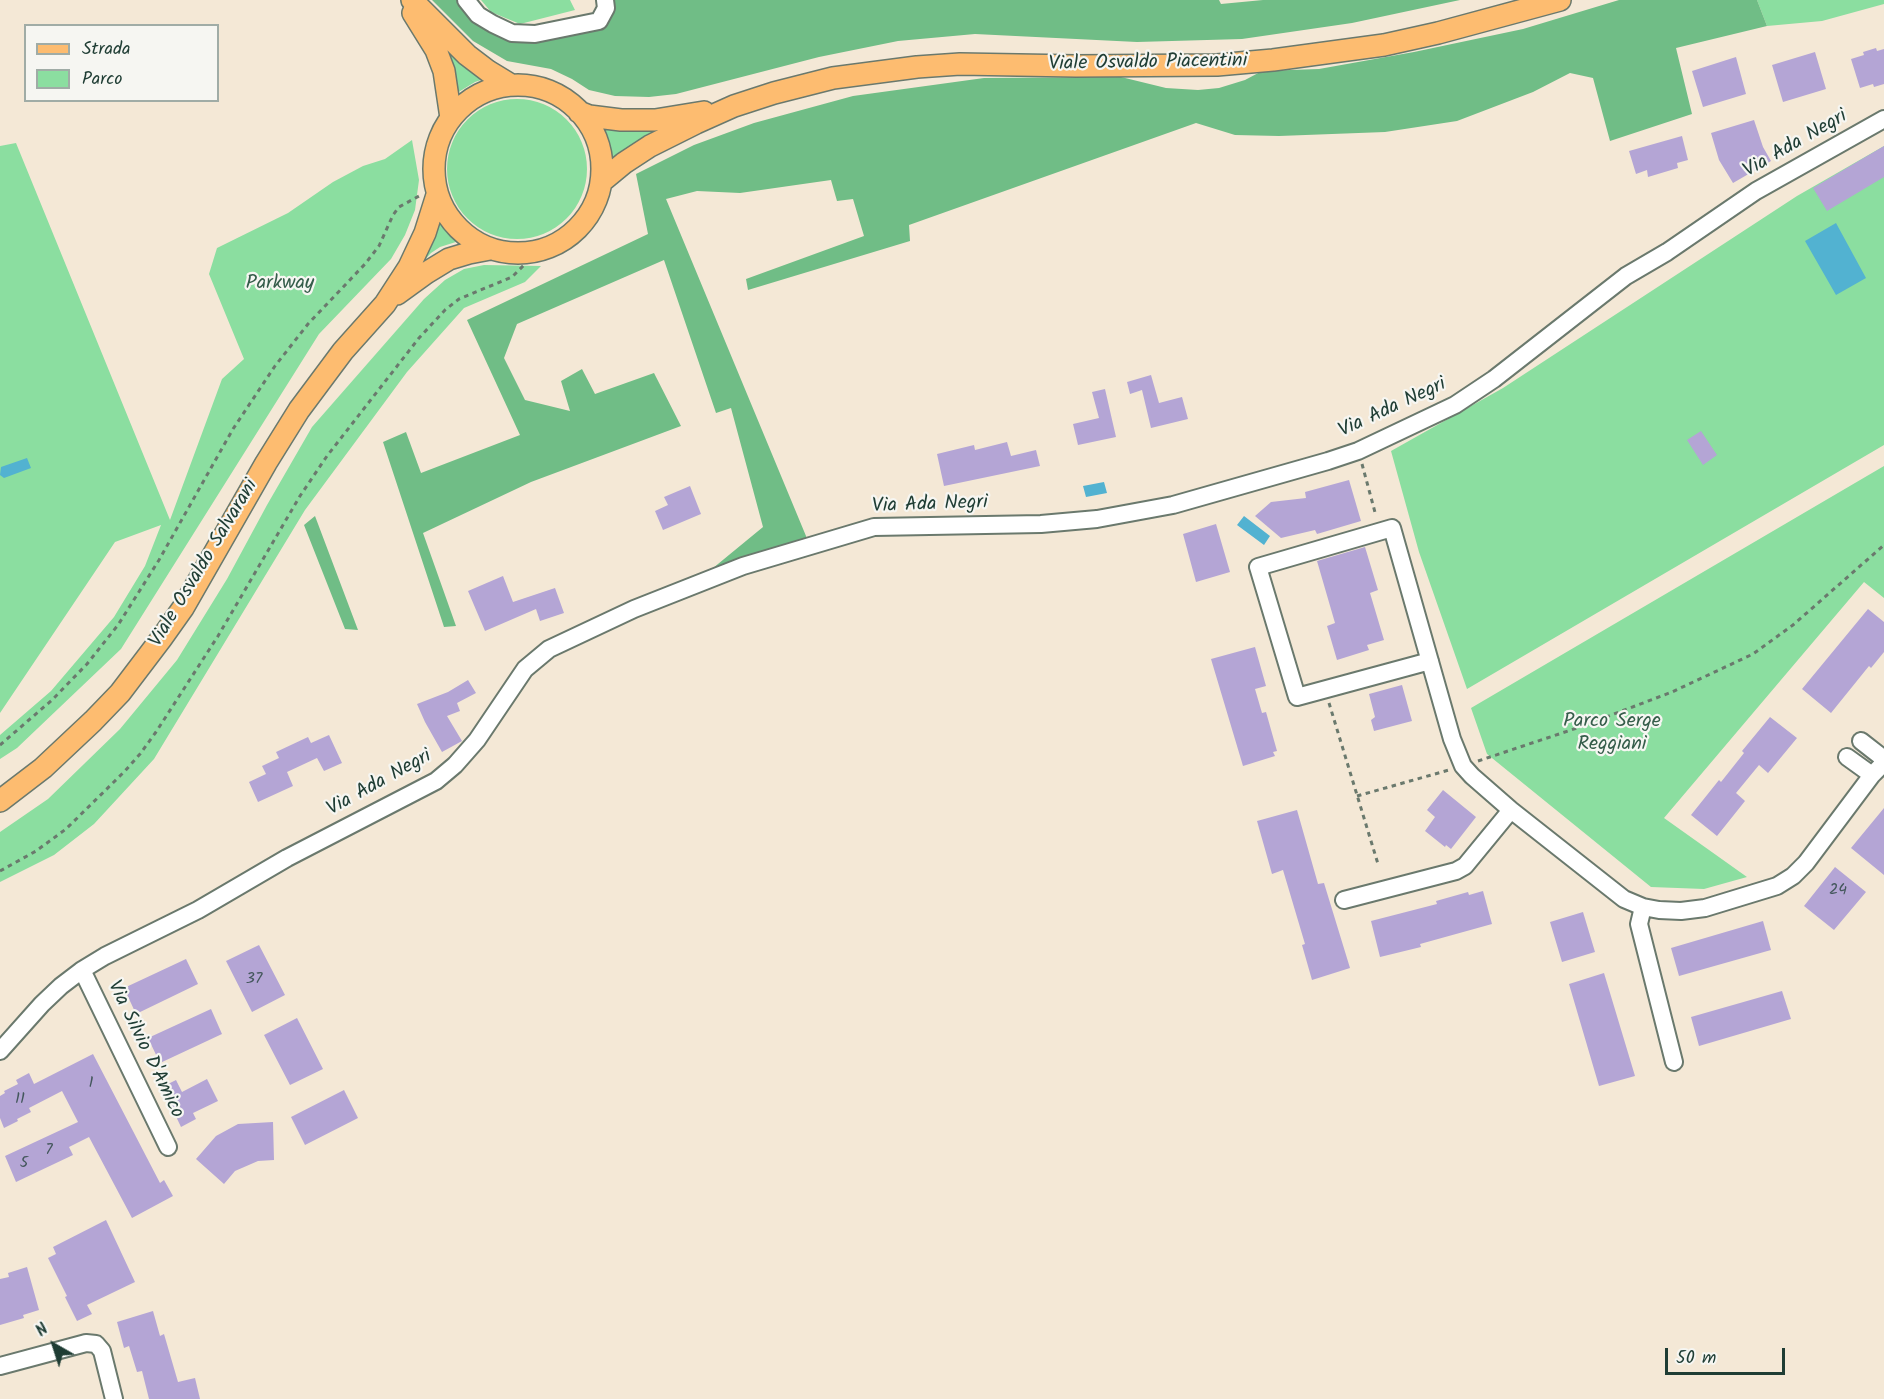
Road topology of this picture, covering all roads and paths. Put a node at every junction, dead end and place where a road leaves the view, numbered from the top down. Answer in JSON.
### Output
{"nodes":[{"id":1,"x":404,"y":0,"type":"edge"},
{"id":2,"x":412,"y":0,"type":"edge"},
{"id":3,"x":466,"y":0,"type":"edge"},
{"id":4,"x":605,"y":0,"type":"edge"},
{"id":5,"x":1560,"y":0,"type":"edge"},
{"id":6,"x":511,"y":85,"type":"junction"},
{"id":7,"x":734,"y":106,"type":"junction"},
{"id":8,"x":579,"y":112,"type":"junction"},
{"id":9,"x":451,"y":118,"type":"junction"},
{"id":10,"x":1884,"y":119,"type":"edge"},
{"id":11,"x":601,"y":183,"type":"junction"},
{"id":12,"x":436,"y":191,"type":"junction"},
{"id":13,"x":490,"y":249,"type":"junction"},
{"id":14,"x":526,"y":253,"type":"junction"},
{"id":15,"x":385,"y":304,"type":"junction"},
{"id":16,"x":1358,"y":451,"type":"junction"},
{"id":17,"x":1381,"y":531,"type":"junction"},
{"id":18,"x":1884,"y":544,"type":"edge"},
{"id":19,"x":1430,"y":661,"type":"junction"},
{"id":20,"x":1325,"y":689,"type":"junction"},
{"id":21,"x":1861,"y":741,"type":"dead end"},
{"id":22,"x":0,"y":745,"type":"edge"},
{"id":23,"x":1847,"y":757,"type":"dead end"},
{"id":24,"x":1464,"y":766,"type":"junction"},
{"id":25,"x":1880,"y":766,"type":"edge"},
{"id":26,"x":1357,"y":796,"type":"junction"},
{"id":27,"x":0,"y":801,"type":"edge"},
{"id":28,"x":1511,"y":810,"type":"junction"},
{"id":29,"x":1378,"y":864,"type":"dead end"},
{"id":30,"x":0,"y":871,"type":"edge"},
{"id":31,"x":1344,"y":900,"type":"dead end"},
{"id":32,"x":1643,"y":907,"type":"junction"},
{"id":33,"x":81,"y":970,"type":"junction"},
{"id":34,"x":0,"y":1051,"type":"edge"},
{"id":35,"x":1674,"y":1062,"type":"dead end"},
{"id":36,"x":168,"y":1147,"type":"dead end"},
{"id":37,"x":0,"y":1366,"type":"edge"},
{"id":38,"x":114,"y":1399,"type":"edge"}],
"edges":[{"from":1,"to":9,"type":"main road"},
{"from":2,"to":6,"type":"main road","name":"Viale Osvaldo Piacentini"},
{"from":3,"to":4,"type":"street"},
{"from":5,"to":7,"type":"main road","name":"Viale Osvaldo Piacentini"},
{"from":6,"to":8,"type":"main road","name":"Viale Osvaldo Piacentini"},
{"from":6,"to":9,"type":"main road","name":"Viale Osvaldo Piacentini"},
{"from":7,"to":8,"type":"main road","name":"Viale Osvaldo Piacentini"},
{"from":7,"to":11,"type":"main road","name":"Viale Osvaldo Piacentini"},
{"from":8,"to":11,"type":"main road","name":"Viale Osvaldo Piacentini"},
{"from":9,"to":12,"type":"main road","name":"Viale Osvaldo Piacentini"},
{"from":10,"to":16,"type":"street","name":"Via Ada Negri"},
{"from":11,"to":14,"type":"main road","name":"Viale Osvaldo Piacentini"},
{"from":12,"to":13,"type":"main road","name":"Viale Osvaldo Piacentini"},
{"from":12,"to":15,"type":"main road","name":"Viale Osvaldo Salvarani"},
{"from":12,"to":22,"type":"path"},
{"from":13,"to":14,"type":"main road","name":"Viale Osvaldo Piacentini"},
{"from":13,"to":15,"type":"main road","name":"Viale Osvaldo Salvarani"},
{"from":14,"to":30,"type":"path"},
{"from":15,"to":27,"type":"main road","name":"Viale Osvaldo Salvarani"},
{"from":16,"to":17,"type":"path"},
{"from":16,"to":33,"type":"street","name":"Via Ada Negri"},
{"from":17,"to":19,"type":"street"},
{"from":17,"to":20,"type":"street"},
{"from":18,"to":24,"type":"path"},
{"from":19,"to":20,"type":"street"},
{"from":19,"to":24,"type":"street"},
{"from":20,"to":26,"type":"path"},
{"from":21,"to":25,"type":"street"},
{"from":23,"to":25,"type":"street"},
{"from":24,"to":26,"type":"path"},
{"from":24,"to":28,"type":"street"},
{"from":25,"to":32,"type":"street"},
{"from":26,"to":29,"type":"path"},
{"from":28,"to":31,"type":"street"},
{"from":28,"to":32,"type":"street"},
{"from":32,"to":35,"type":"street"},
{"from":33,"to":34,"type":"street","name":"Via Ada Negri"},
{"from":33,"to":36,"type":"street","name":"Via Silvio D'Amico"},
{"from":37,"to":38,"type":"street"}]}
